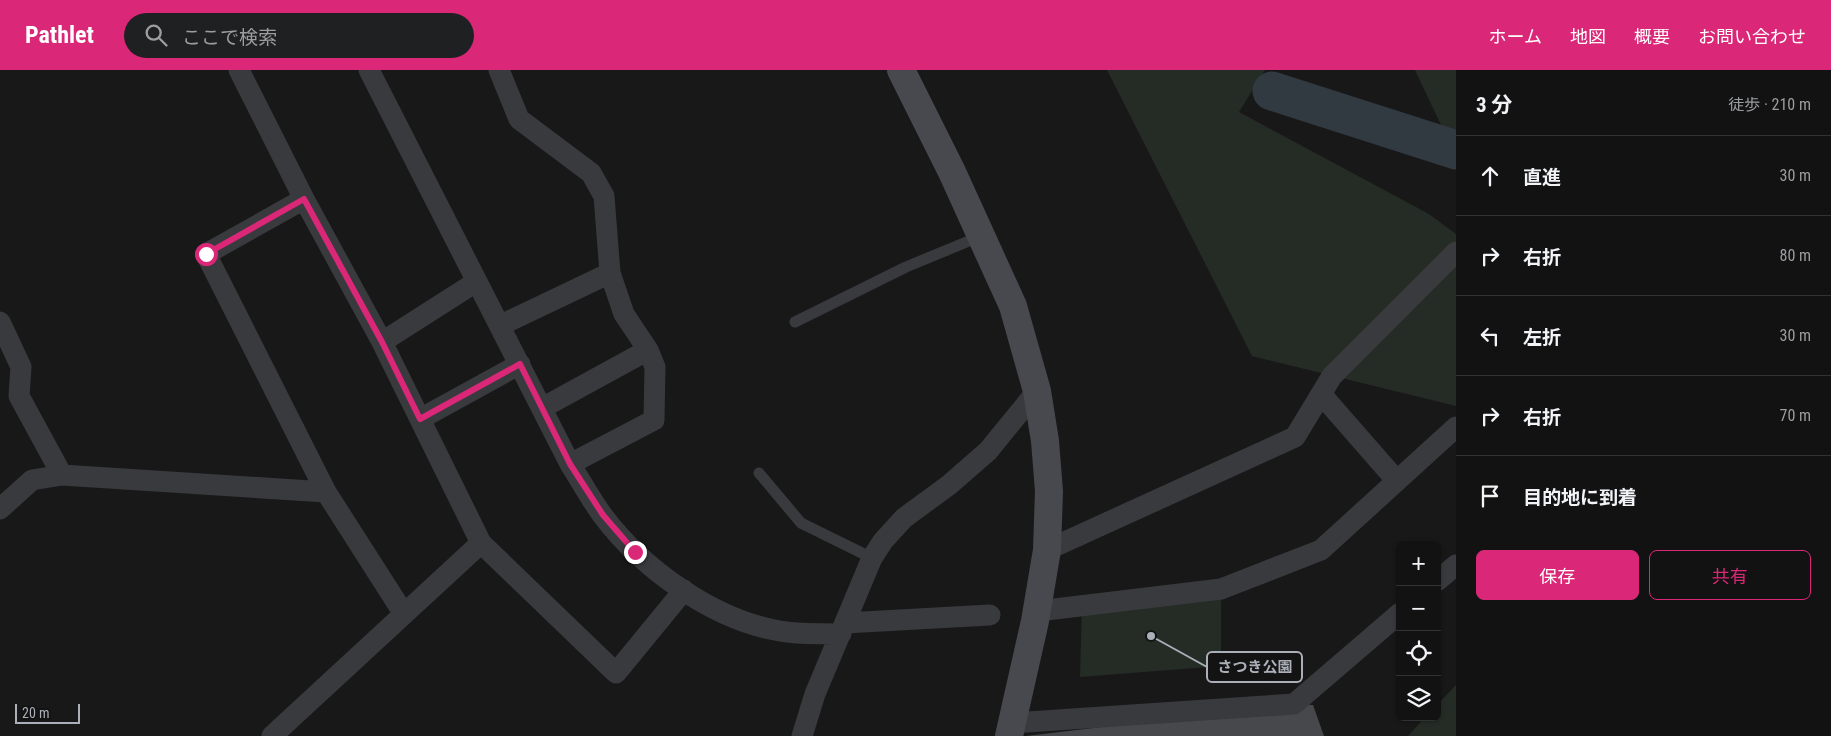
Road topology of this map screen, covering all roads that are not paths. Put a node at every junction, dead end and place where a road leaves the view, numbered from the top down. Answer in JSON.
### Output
{"nodes":[{"id":1,"x":239,"y":70,"type":"edge"},
{"id":2,"x":369,"y":70,"type":"edge"},
{"id":3,"x":499,"y":70,"type":"edge"},
{"id":4,"x":901,"y":70,"type":"edge"},
{"id":5,"x":304,"y":199,"type":"junction"},
{"id":6,"x":981,"y":236,"type":"junction"},
{"id":7,"x":1456,"y":252,"type":"edge"},
{"id":8,"x":610,"y":273,"type":"junction"},
{"id":9,"x":476,"y":282,"type":"junction"},
{"id":10,"x":0,"y":322,"type":"edge"},
{"id":11,"x":795,"y":322,"type":"dead end"},
{"id":12,"x":500,"y":325,"type":"junction"},
{"id":13,"x":382,"y":342,"type":"junction"},
{"id":14,"x":648,"y":350,"type":"junction"},
{"id":15,"x":520,"y":364,"type":"junction"},
{"id":16,"x":1037,"y":391,"type":"junction"},
{"id":17,"x":1321,"y":394,"type":"junction"},
{"id":18,"x":542,"y":408,"type":"junction"},
{"id":19,"x":420,"y":419,"type":"junction"},
{"id":20,"x":1456,"y":428,"type":"edge"},
{"id":21,"x":570,"y":464,"type":"junction"},
{"id":22,"x":759,"y":473,"type":"dead end"},
{"id":23,"x":62,"y":475,"type":"junction"},
{"id":24,"x":1397,"y":481,"type":"junction"},
{"id":25,"x":326,"y":492,"type":"junction"},
{"id":26,"x":0,"y":509,"type":"edge"},
{"id":27,"x":481,"y":543,"type":"junction"},
{"id":28,"x":1047,"y":550,"type":"junction"},
{"id":29,"x":872,"y":558,"type":"junction"},
{"id":30,"x":1456,"y":565,"type":"edge"},
{"id":31,"x":1441,"y":578,"type":"edge"},
{"id":32,"x":684,"y":590,"type":"junction"},
{"id":33,"x":1038,"y":611,"type":"dead end"},
{"id":34,"x":404,"y":614,"type":"junction"},
{"id":35,"x":990,"y":615,"type":"dead end"},
{"id":36,"x":1396,"y":616,"type":"edge"},
{"id":37,"x":843,"y":628,"type":"junction"},
{"id":38,"x":1011,"y":730,"type":"edge"},
{"id":39,"x":272,"y":736,"type":"edge"},
{"id":40,"x":802,"y":736,"type":"edge"}],
"edges":[{"from":1,"to":5,"type":"street"},
{"from":2,"to":9,"type":"street"},
{"from":3,"to":8,"type":"street"},
{"from":4,"to":6,"type":"street"},
{"from":5,"to":13,"type":"street"},
{"from":5,"to":25,"type":"street"},
{"from":6,"to":11,"type":"lane"},
{"from":6,"to":16,"type":"street"},
{"from":7,"to":17,"type":"street"},
{"from":8,"to":12,"type":"street"},
{"from":8,"to":14,"type":"street"},
{"from":9,"to":12,"type":"street"},
{"from":9,"to":13,"type":"street"},
{"from":10,"to":23,"type":"street"},
{"from":12,"to":15,"type":"street"},
{"from":13,"to":19,"type":"street"},
{"from":14,"to":18,"type":"street"},
{"from":14,"to":21,"type":"street"},
{"from":15,"to":18,"type":"street"},
{"from":15,"to":19,"type":"street"},
{"from":16,"to":28,"type":"street"},
{"from":16,"to":29,"type":"street"},
{"from":17,"to":24,"type":"street"},
{"from":17,"to":28,"type":"street"},
{"from":18,"to":21,"type":"street"},
{"from":19,"to":27,"type":"street"},
{"from":20,"to":24,"type":"street"},
{"from":21,"to":32,"type":"street"},
{"from":22,"to":29,"type":"lane"},
{"from":23,"to":25,"type":"street"},
{"from":23,"to":26,"type":"street"},
{"from":24,"to":33,"type":"street"},
{"from":25,"to":34,"type":"street"},
{"from":27,"to":32,"type":"street"},
{"from":27,"to":34,"type":"street"},
{"from":28,"to":38,"type":"street"},
{"from":29,"to":37,"type":"street"},
{"from":30,"to":31,"type":"street"},
{"from":32,"to":37,"type":"street"},
{"from":34,"to":39,"type":"street"},
{"from":35,"to":37,"type":"street"},
{"from":36,"to":38,"type":"street"},
{"from":37,"to":40,"type":"street"}]}
